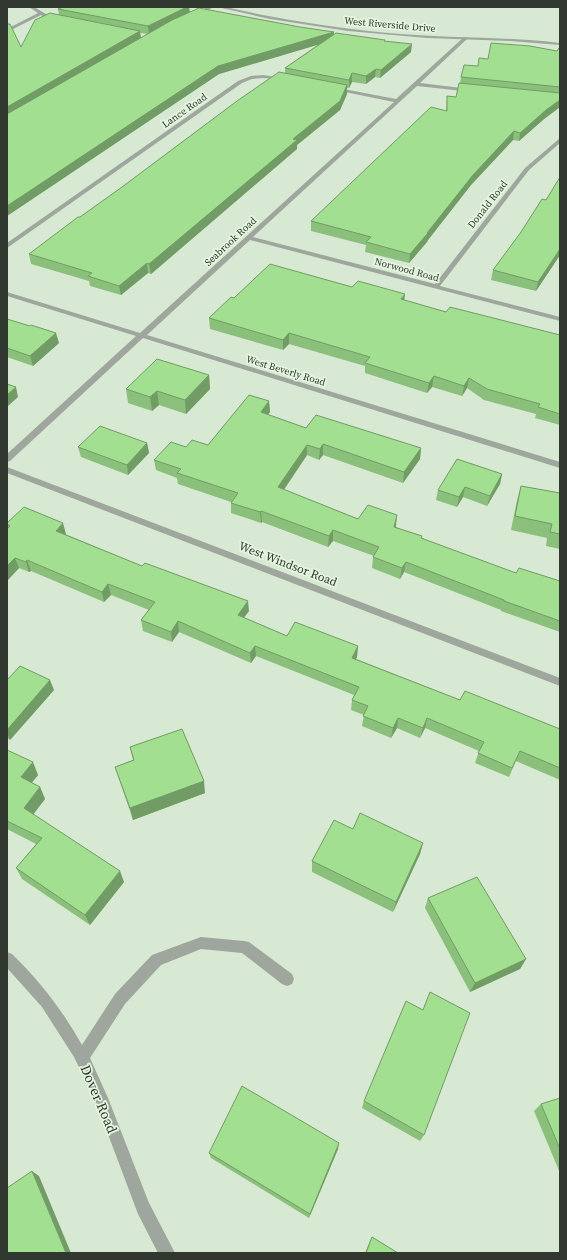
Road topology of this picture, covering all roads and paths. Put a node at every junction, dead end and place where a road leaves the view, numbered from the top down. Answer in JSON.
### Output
{"nodes":[{"id":1,"x":31,"y":7,"type":"edge"},
{"id":2,"x":212,"y":7,"type":"edge"},
{"id":3,"x":219,"y":7,"type":"edge"},
{"id":4,"x":42,"y":14,"type":"junction"},
{"id":5,"x":190,"y":16,"type":"edge"},
{"id":6,"x":65,"y":21,"type":"edge"},
{"id":7,"x":7,"y":31,"type":"edge"},
{"id":8,"x":466,"y":38,"type":"junction"},
{"id":9,"x":560,"y":44,"type":"edge"},
{"id":10,"x":294,"y":80,"type":"edge"},
{"id":11,"x":416,"y":84,"type":"junction"},
{"id":12,"x":325,"y":86,"type":"edge"},
{"id":13,"x":477,"y":91,"type":"edge"},
{"id":14,"x":398,"y":101,"type":"junction"},
{"id":15,"x":560,"y":140,"type":"edge"},
{"id":16,"x":249,"y":238,"type":"junction"},
{"id":17,"x":7,"y":246,"type":"edge"},
{"id":18,"x":436,"y":287,"type":"junction"},
{"id":19,"x":7,"y":294,"type":"edge"},
{"id":20,"x":560,"y":319,"type":"edge"},
{"id":21,"x":142,"y":336,"type":"junction"},
{"id":22,"x":7,"y":459,"type":"edge"},
{"id":23,"x":560,"y":465,"type":"edge"},
{"id":24,"x":7,"y":470,"type":"edge"},
{"id":25,"x":560,"y":682,"type":"edge"},
{"id":26,"x":7,"y":959,"type":"edge"},
{"id":27,"x":287,"y":978,"type":"dead end"},
{"id":28,"x":81,"y":1059,"type":"junction"},
{"id":29,"x":167,"y":1253,"type":"edge"}],
"edges":[{"from":1,"to":4,"type":"street"},
{"from":2,"to":5,"type":"street"},
{"from":3,"to":8,"type":"street","name":"West Riverside Drive"},
{"from":4,"to":6,"type":"street"},
{"from":4,"to":7,"type":"street"},
{"from":8,"to":9,"type":"street","name":"West Riverside Drive"},
{"from":8,"to":11,"type":"street","name":"Seabrook Road"},
{"from":10,"to":17,"type":"street","name":"Lance Road"},
{"from":11,"to":13,"type":"street"},
{"from":11,"to":14,"type":"street","name":"Seabrook Road"},
{"from":12,"to":14,"type":"street"},
{"from":14,"to":16,"type":"street","name":"Seabrook Road"},
{"from":15,"to":18,"type":"street","name":"Donald Road"},
{"from":16,"to":18,"type":"street","name":"Norwood Road"},
{"from":16,"to":21,"type":"street","name":"Seabrook Road"},
{"from":18,"to":20,"type":"street","name":"Norwood Road"},
{"from":19,"to":21,"type":"street","name":"West Beverly Road"},
{"from":21,"to":22,"type":"street","name":"Seabrook Road"},
{"from":21,"to":23,"type":"street","name":"West Beverly Road"},
{"from":24,"to":25,"type":"street","name":"West Windsor Road"},
{"from":26,"to":28,"type":"street","name":"Dover Road"},
{"from":27,"to":28,"type":"street"},
{"from":28,"to":29,"type":"street","name":"Dover Road"}]}
